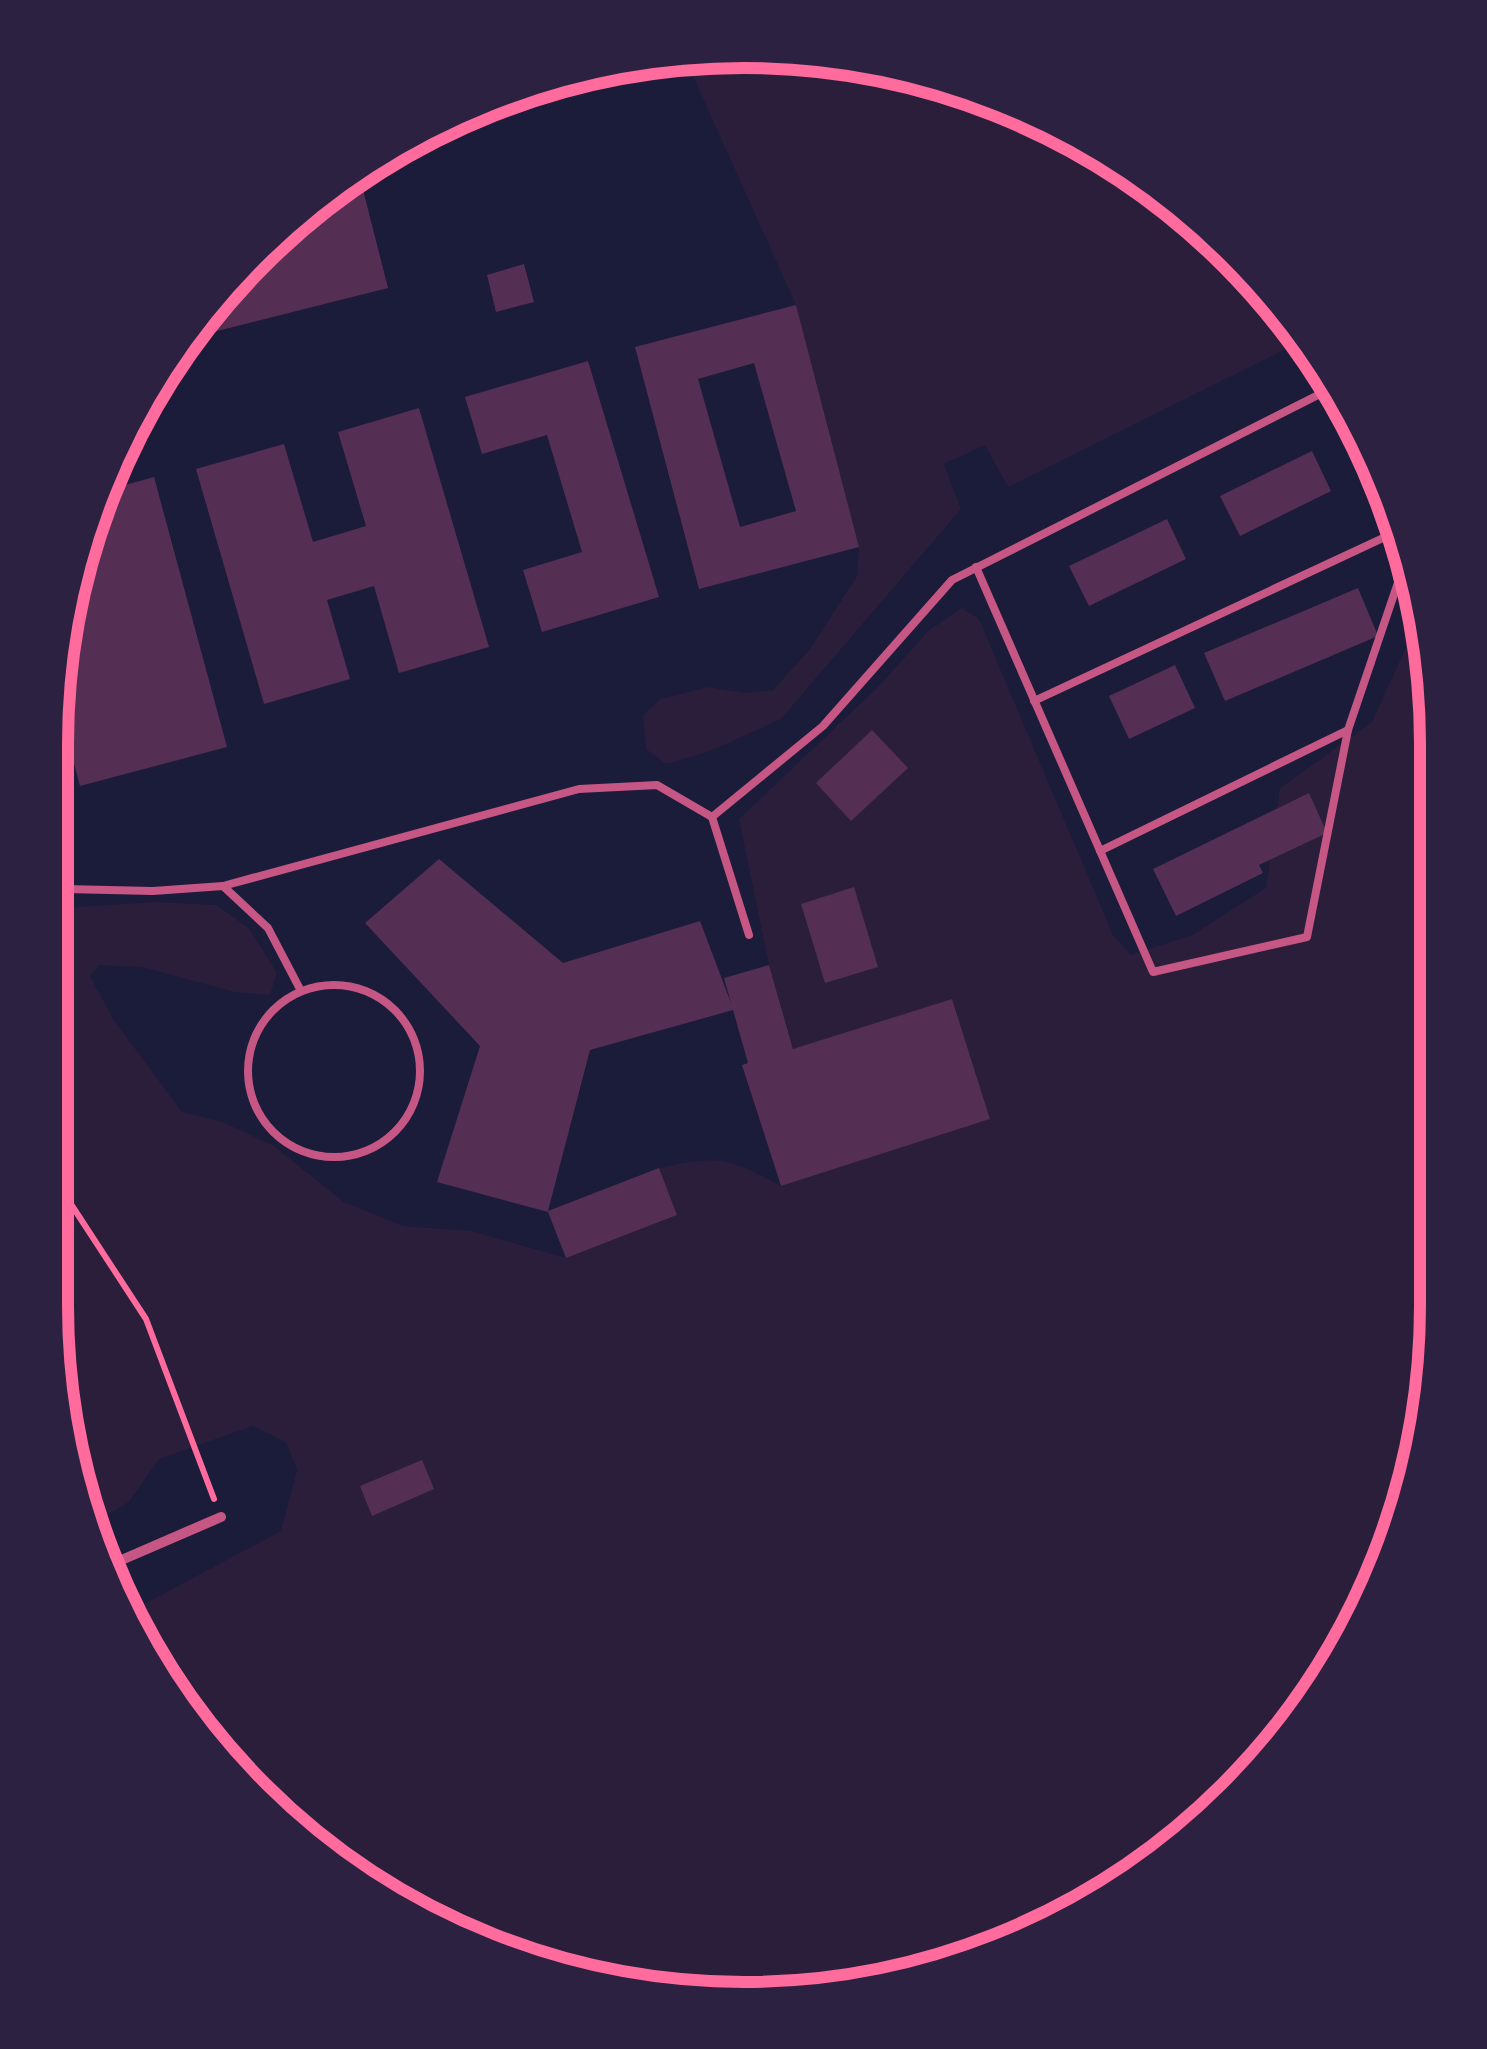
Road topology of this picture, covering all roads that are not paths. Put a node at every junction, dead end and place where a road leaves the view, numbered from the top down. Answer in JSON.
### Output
{"nodes":[{"id":1,"x":1321,"y":393,"type":"edge"},
{"id":2,"x":1387,"y":536,"type":"edge"},
{"id":3,"x":976,"y":567,"type":"junction"},
{"id":4,"x":1399,"y":580,"type":"edge"},
{"id":5,"x":1034,"y":701,"type":"junction"},
{"id":6,"x":1348,"y":730,"type":"junction"},
{"id":7,"x":712,"y":817,"type":"junction"},
{"id":8,"x":1100,"y":852,"type":"junction"},
{"id":9,"x":223,"y":886,"type":"junction"},
{"id":10,"x":68,"y":889,"type":"edge"},
{"id":11,"x":749,"y":935,"type":"dead end"},
{"id":12,"x":301,"y":990,"type":"junction"},
{"id":13,"x":220,"y":1516,"type":"road end"},
{"id":14,"x":118,"y":1561,"type":"edge"}],
"edges":[{"from":1,"to":3,"type":"lane"},
{"from":2,"to":5,"type":"lane"},
{"from":3,"to":5,"type":"lane"},
{"from":3,"to":7,"type":"lane"},
{"from":4,"to":6,"type":"lane"},
{"from":5,"to":8,"type":"lane"},
{"from":6,"to":8,"type":"lane"},
{"from":6,"to":8,"type":"lane"},
{"from":7,"to":9,"type":"lane"},
{"from":7,"to":11,"type":"lane"},
{"from":9,"to":10,"type":"lane"},
{"from":9,"to":12,"type":"lane"},
{"from":12,"to":12,"type":"lane"},
{"from":13,"to":14,"type":"street"}]}
